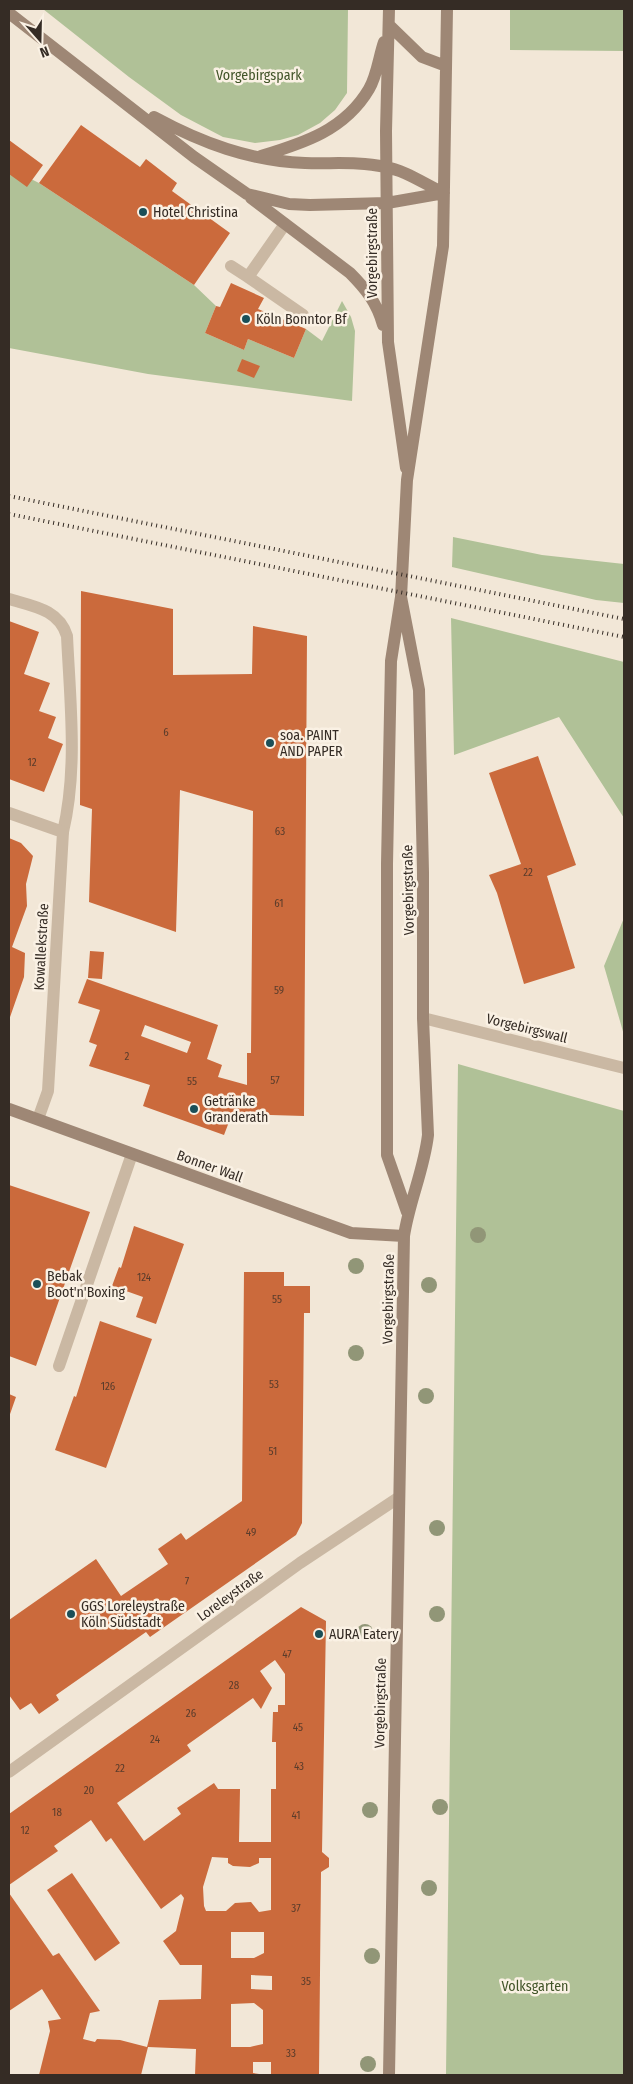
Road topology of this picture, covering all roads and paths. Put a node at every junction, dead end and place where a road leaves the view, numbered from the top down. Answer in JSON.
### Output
{"nodes":[{"id":1,"x":389,"y":9,"type":"edge"},
{"id":2,"x":447,"y":9,"type":"edge"},
{"id":3,"x":9,"y":14,"type":"edge"},
{"id":4,"x":389,"y":25,"type":"junction"},
{"id":5,"x":446,"y":66,"type":"junction"},
{"id":6,"x":124,"y":101,"type":"junction"},
{"id":7,"x":256,"y":158,"type":"junction"},
{"id":8,"x":387,"y":167,"type":"junction"},
{"id":9,"x":444,"y":193,"type":"junction"},
{"id":10,"x":247,"y":194,"type":"junction"},
{"id":11,"x":386,"y":203,"type":"junction"},
{"id":12,"x":285,"y":224,"type":"junction"},
{"id":13,"x":231,"y":266,"type":"dead end"},
{"id":14,"x":248,"y":277,"type":"junction"},
{"id":15,"x":303,"y":315,"type":"dead end"},
{"id":16,"x":388,"y":342,"type":"junction"},
{"id":17,"x":408,"y":480,"type":"junction"},
{"id":18,"x":402,"y":597,"type":"junction"},
{"id":19,"x":9,"y":599,"type":"edge"},
{"id":20,"x":9,"y":813,"type":"edge"},
{"id":21,"x":63,"y":832,"type":"junction"},
{"id":22,"x":423,"y":1018,"type":"junction"},
{"id":23,"x":624,"y":1068,"type":"edge"},
{"id":24,"x":9,"y":1109,"type":"edge"},
{"id":25,"x":38,"y":1119,"type":"junction"},
{"id":26,"x":132,"y":1154,"type":"junction"},
{"id":27,"x":408,"y":1212,"type":"junction"},
{"id":28,"x":404,"y":1236,"type":"junction"},
{"id":29,"x":59,"y":1366,"type":"dead end"},
{"id":30,"x":398,"y":1498,"type":"junction"},
{"id":31,"x":9,"y":1772,"type":"edge"},
{"id":32,"x":390,"y":2075,"type":"edge"}],
"edges":[{"from":1,"to":4,"type":"main road","name":"Vorgebirgstraße"},
{"from":2,"to":5,"type":"main road","name":"Vorgebirgstraße"},
{"from":3,"to":6,"type":"main road"},
{"from":4,"to":5,"type":"main road"},
{"from":4,"to":7,"type":"main road"},
{"from":4,"to":8,"type":"main road","name":"Vorgebirgstraße"},
{"from":5,"to":9,"type":"main road","name":"Vorgebirgstraße"},
{"from":6,"to":7,"type":"main road"},
{"from":6,"to":10,"type":"main road"},
{"from":7,"to":8,"type":"main road"},
{"from":8,"to":9,"type":"main road"},
{"from":8,"to":11,"type":"main road","name":"Vorgebirgstraße"},
{"from":9,"to":11,"type":"main road"},
{"from":9,"to":17,"type":"main road","name":"Vorgebirgstraße"},
{"from":10,"to":11,"type":"main road"},
{"from":10,"to":12,"type":"main road"},
{"from":11,"to":16,"type":"main road","name":"Vorgebirgstraße"},
{"from":12,"to":14,"type":"street"},
{"from":12,"to":16,"type":"main road"},
{"from":13,"to":14,"type":"street"},
{"from":14,"to":15,"type":"street"},
{"from":16,"to":17,"type":"main road","name":"Vorgebirgstraße"},
{"from":17,"to":18,"type":"main road","name":"Vorgebirgstraße"},
{"from":18,"to":22,"type":"main road","name":"Vorgebirgstraße"},
{"from":18,"to":27,"type":"main road","name":"Vorgebirgstraße"},
{"from":19,"to":21,"type":"street","name":"Kowallekstraße"},
{"from":20,"to":21,"type":"street"},
{"from":21,"to":25,"type":"street","name":"Kowallekstraße"},
{"from":22,"to":23,"type":"street","name":"Vorgebirgswall"},
{"from":22,"to":27,"type":"main road","name":"Vorgebirgstraße"},
{"from":24,"to":25,"type":"main road","name":"Bonner Wall"},
{"from":25,"to":26,"type":"main road","name":"Bonner Wall"},
{"from":26,"to":28,"type":"main road","name":"Bonner Wall"},
{"from":26,"to":29,"type":"street"},
{"from":27,"to":28,"type":"main road","name":"Vorgebirgstraße"},
{"from":28,"to":30,"type":"main road","name":"Vorgebirgstraße"},
{"from":30,"to":31,"type":"street","name":"Loreleystraße"},
{"from":30,"to":32,"type":"main road","name":"Vorgebirgstraße"}]}
